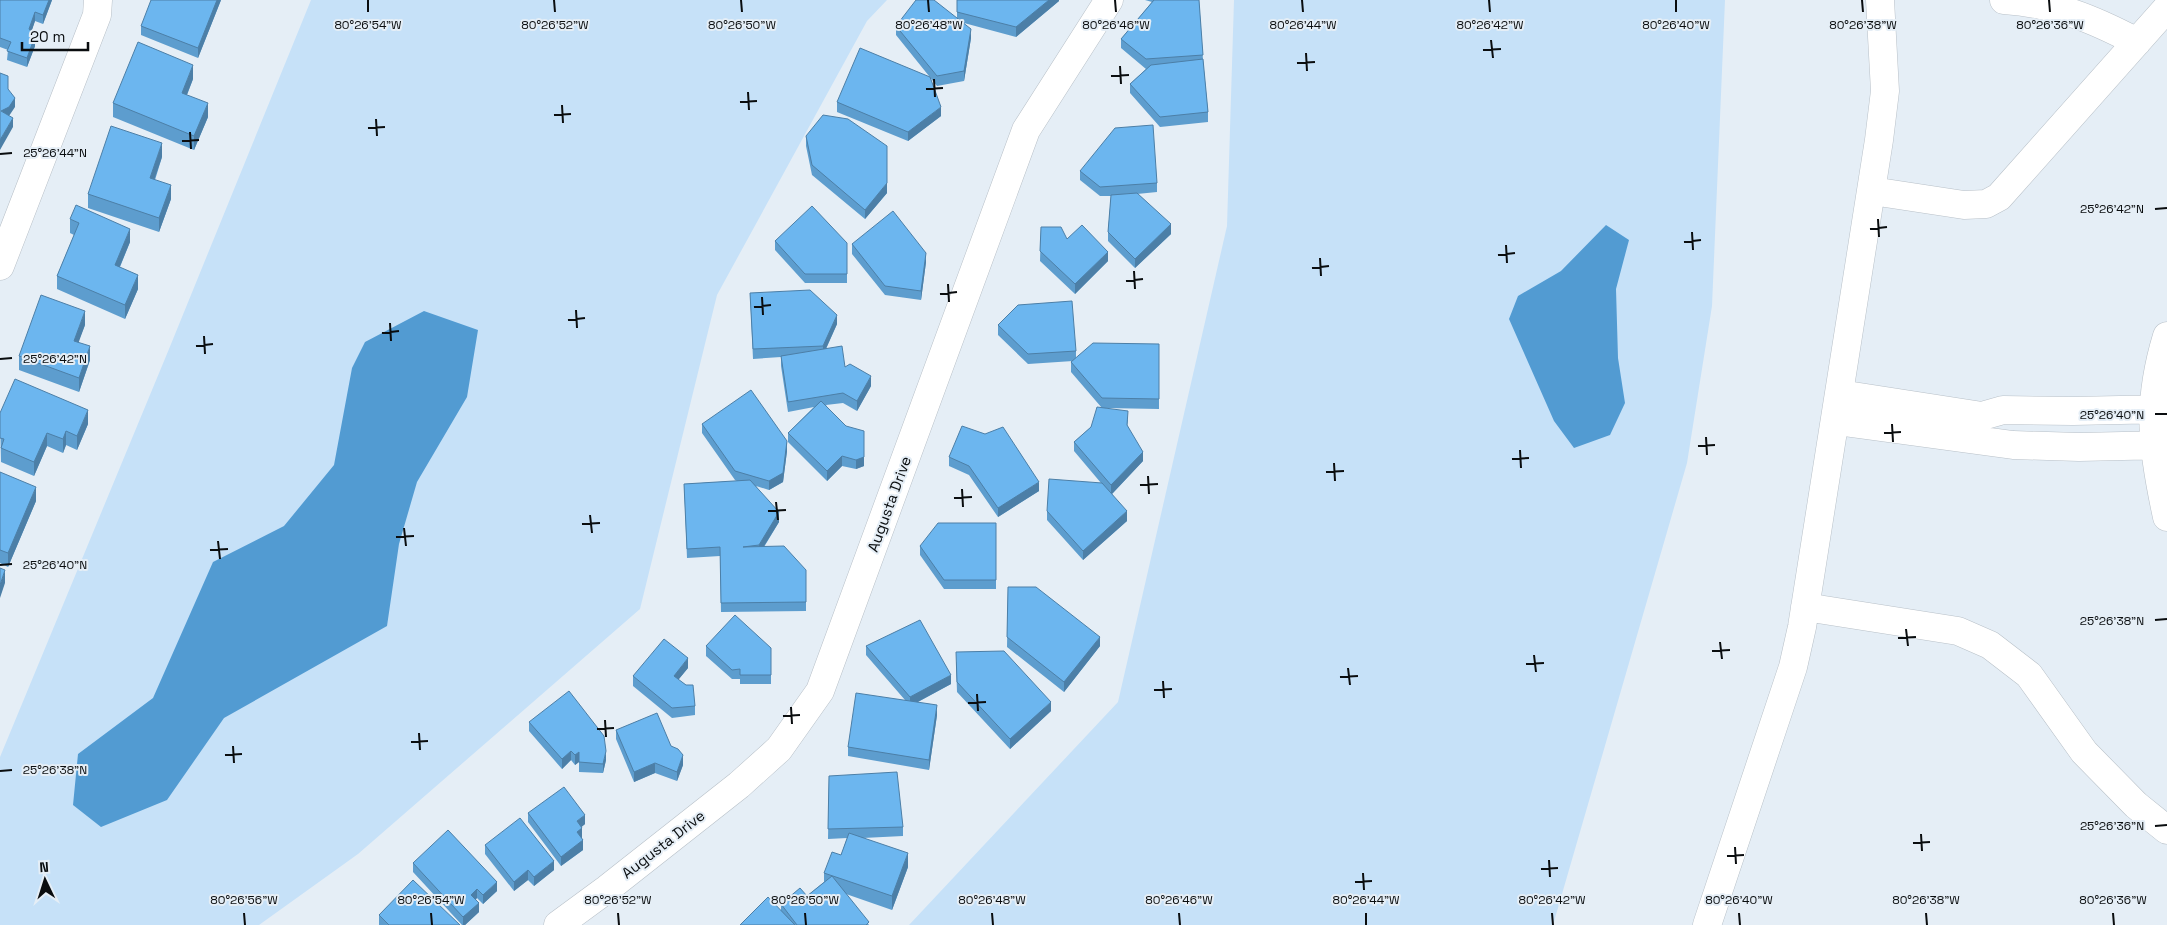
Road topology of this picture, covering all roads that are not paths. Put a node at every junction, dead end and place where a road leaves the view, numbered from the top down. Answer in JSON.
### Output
{"nodes":[{"id":1,"x":98,"y":0,"type":"edge"},
{"id":2,"x":1109,"y":0,"type":"edge"},
{"id":3,"x":1880,"y":0,"type":"edge"},
{"id":4,"x":2004,"y":0,"type":"edge"},
{"id":5,"x":2167,"y":8,"type":"edge"},
{"id":6,"x":2137,"y":42,"type":"junction"},
{"id":7,"x":1872,"y":191,"type":"junction"},
{"id":8,"x":0,"y":266,"type":"edge"},
{"id":9,"x":2167,"y":336,"type":"edge"},
{"id":10,"x":1841,"y":385,"type":"junction"},
{"id":11,"x":2160,"y":409,"type":"edge"},
{"id":12,"x":1836,"y":421,"type":"junction"},
{"id":13,"x":2161,"y":445,"type":"edge"},
{"id":14,"x":2167,"y":517,"type":"edge"},
{"id":15,"x":1805,"y":606,"type":"junction"},
{"id":16,"x":2167,"y":830,"type":"edge"},
{"id":17,"x":558,"y":925,"type":"edge"},
{"id":18,"x":1707,"y":925,"type":"edge"}],
"edges":[{"from":1,"to":8,"type":"street"},
{"from":2,"to":17,"type":"street","name":"Augusta Drive"},
{"from":3,"to":7,"type":"street"},
{"from":4,"to":6,"type":"street"},
{"from":5,"to":6,"type":"street"},
{"from":6,"to":7,"type":"street"},
{"from":7,"to":10,"type":"street"},
{"from":9,"to":11,"type":"street"},
{"from":10,"to":11,"type":"street"},
{"from":10,"to":12,"type":"street"},
{"from":11,"to":13,"type":"street"},
{"from":12,"to":13,"type":"street"},
{"from":12,"to":15,"type":"street"},
{"from":13,"to":14,"type":"street"},
{"from":15,"to":16,"type":"street"},
{"from":15,"to":18,"type":"street"}]}
